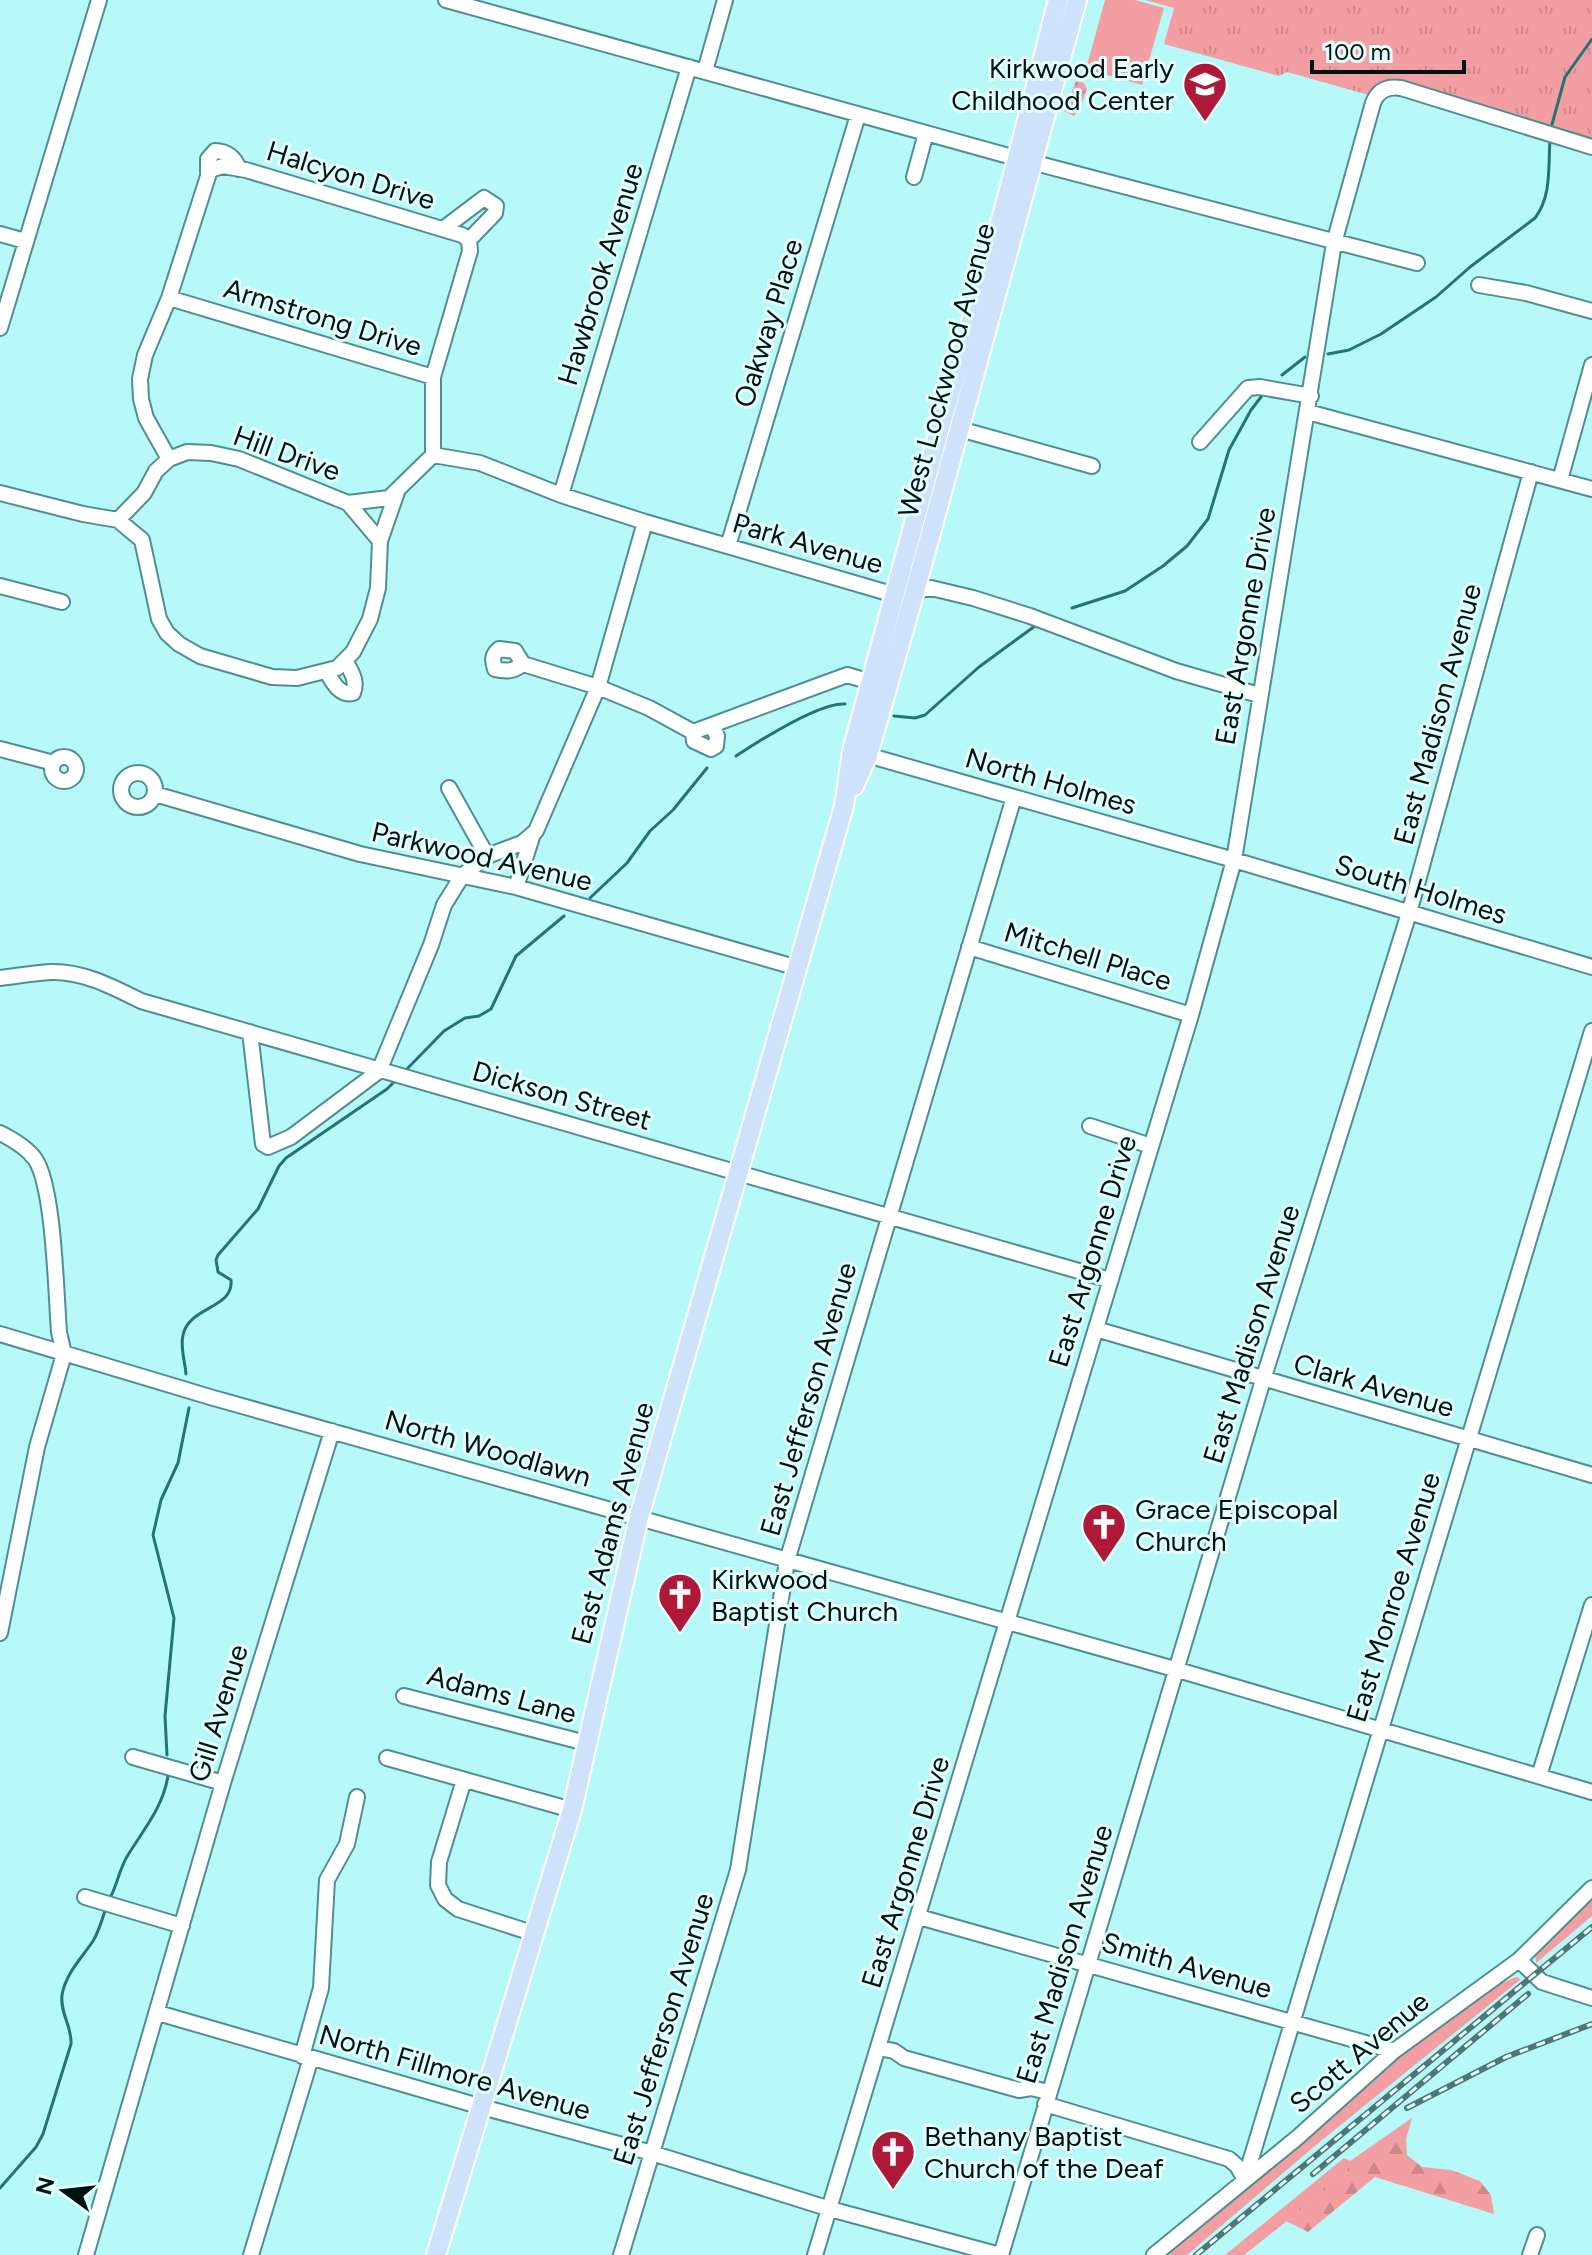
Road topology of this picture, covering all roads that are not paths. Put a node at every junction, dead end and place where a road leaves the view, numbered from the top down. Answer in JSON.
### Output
{"nodes":[{"id":1,"x":99,"y":0,"type":"edge"},
{"id":2,"x":446,"y":0,"type":"edge"},
{"id":3,"x":725,"y":0,"type":"edge"},
{"id":4,"x":1058,"y":0,"type":"edge"},
{"id":5,"x":1077,"y":0,"type":"edge"},
{"id":6,"x":689,"y":67,"type":"junction"},
{"id":7,"x":705,"y":71,"type":"junction"},
{"id":8,"x":858,"y":115,"type":"junction"},
{"id":9,"x":926,"y":133,"type":"junction"},
{"id":10,"x":1592,"y":147,"type":"edge"},
{"id":11,"x":1024,"y":160,"type":"junction"},
{"id":12,"x":914,"y":177,"type":"dead end"},
{"id":13,"x":443,"y":229,"type":"junction"},
{"id":14,"x":0,"y":234,"type":"edge"},
{"id":15,"x":469,"y":240,"type":"junction"},
{"id":16,"x":25,"y":241,"type":"junction"},
{"id":17,"x":1334,"y":243,"type":"junction"},
{"id":18,"x":1417,"y":263,"type":"dead end"},
{"id":19,"x":1479,"y":285,"type":"dead end"},
{"id":20,"x":169,"y":298,"type":"junction"},
{"id":21,"x":1592,"y":311,"type":"edge"},
{"id":22,"x":0,"y":328,"type":"edge"},
{"id":23,"x":1592,"y":365,"type":"edge"},
{"id":24,"x":433,"y":377,"type":"junction"},
{"id":25,"x":1310,"y":404,"type":"junction"},
{"id":26,"x":941,"y":424,"type":"junction"},
{"id":27,"x":961,"y":429,"type":"junction"},
{"id":28,"x":1200,"y":442,"type":"dead end"},
{"id":29,"x":433,"y":455,"type":"junction"},
{"id":30,"x":169,"y":459,"type":"junction"},
{"id":31,"x":1092,"y":466,"type":"dead end"},
{"id":32,"x":1531,"y":472,"type":"junction"},
{"id":33,"x":1560,"y":480,"type":"junction"},
{"id":34,"x":1592,"y":489,"type":"edge"},
{"id":35,"x":397,"y":492,"type":"junction"},
{"id":36,"x":0,"y":493,"type":"edge"},
{"id":37,"x":561,"y":495,"type":"junction"},
{"id":38,"x":135,"y":503,"type":"junction"},
{"id":39,"x":348,"y":503,"type":"junction"},
{"id":40,"x":118,"y":520,"type":"junction"},
{"id":41,"x":645,"y":522,"type":"junction"},
{"id":42,"x":142,"y":540,"type":"junction"},
{"id":43,"x":380,"y":541,"type":"junction"},
{"id":44,"x":728,"y":546,"type":"junction"},
{"id":45,"x":0,"y":586,"type":"edge"},
{"id":46,"x":915,"y":591,"type":"junction"},
{"id":47,"x":895,"y":595,"type":"junction"},
{"id":48,"x":62,"y":602,"type":"dead end"},
{"id":49,"x":345,"y":660,"type":"junction"},
{"id":50,"x":523,"y":664,"type":"dead end"},
{"id":51,"x":326,"y":671,"type":"junction"},
{"id":52,"x":871,"y":682,"type":"junction"},
{"id":53,"x":598,"y":687,"type":"junction"},
{"id":54,"x":1259,"y":695,"type":"junction"},
{"id":55,"x":712,"y":726,"type":"junction"},
{"id":56,"x":693,"y":732,"type":"junction"},
{"id":57,"x":0,"y":749,"type":"edge"},
{"id":58,"x":860,"y":753,"type":"junction"},
{"id":59,"x":54,"y":763,"type":"dead end"},
{"id":60,"x":449,"y":788,"type":"dead end"},
{"id":61,"x":155,"y":794,"type":"dead end"},
{"id":62,"x":1014,"y":797,"type":"junction"},
{"id":63,"x":532,"y":837,"type":"junction"},
{"id":64,"x":487,"y":856,"type":"junction"},
{"id":65,"x":1234,"y":860,"type":"junction"},
{"id":66,"x":462,"y":876,"type":"junction"},
{"id":67,"x":516,"y":887,"type":"junction"},
{"id":68,"x":1409,"y":913,"type":"junction"},
{"id":69,"x":969,"y":947,"type":"junction"},
{"id":70,"x":1592,"y":967,"type":"edge"},
{"id":71,"x":798,"y":968,"type":"junction"},
{"id":72,"x":0,"y":978,"type":"edge"},
{"id":73,"x":1191,"y":1015,"type":"junction"},
{"id":74,"x":1592,"y":1031,"type":"edge"},
{"id":75,"x":250,"y":1032,"type":"junction"},
{"id":76,"x":392,"y":1074,"type":"junction"},
{"id":77,"x":1090,"y":1126,"type":"dead end"},
{"id":78,"x":0,"y":1133,"type":"edge"},
{"id":79,"x":1151,"y":1146,"type":"junction"},
{"id":80,"x":739,"y":1171,"type":"junction"},
{"id":81,"x":889,"y":1216,"type":"junction"},
{"id":82,"x":1110,"y":1280,"type":"junction"},
{"id":83,"x":1096,"y":1329,"type":"junction"},
{"id":84,"x":0,"y":1334,"type":"edge"},
{"id":85,"x":64,"y":1354,"type":"junction"},
{"id":86,"x":1263,"y":1380,"type":"junction"},
{"id":87,"x":332,"y":1431,"type":"junction"},
{"id":88,"x":1468,"y":1440,"type":"junction"},
{"id":89,"x":1592,"y":1475,"type":"edge"},
{"id":90,"x":639,"y":1517,"type":"junction"},
{"id":91,"x":787,"y":1561,"type":"junction"},
{"id":92,"x":1592,"y":1605,"type":"edge"},
{"id":93,"x":1008,"y":1624,"type":"junction"},
{"id":94,"x":0,"y":1633,"type":"edge"},
{"id":95,"x":1178,"y":1670,"type":"junction"},
{"id":96,"x":404,"y":1696,"type":"dead end"},
{"id":97,"x":1380,"y":1731,"type":"junction"},
{"id":98,"x":586,"y":1743,"type":"junction"},
{"id":99,"x":133,"y":1757,"type":"dead end"},
{"id":100,"x":387,"y":1758,"type":"dead end"},
{"id":101,"x":1539,"y":1776,"type":"junction"},
{"id":102,"x":464,"y":1780,"type":"junction"},
{"id":103,"x":223,"y":1783,"type":"junction"},
{"id":104,"x":1592,"y":1792,"type":"edge"},
{"id":105,"x":357,"y":1797,"type":"dead end"},
{"id":106,"x":572,"y":1810,"type":"junction"},
{"id":107,"x":1592,"y":1888,"type":"edge"},
{"id":108,"x":85,"y":1897,"type":"dead end"},
{"id":109,"x":919,"y":1917,"type":"junction"},
{"id":110,"x":182,"y":1926,"type":"junction"},
{"id":111,"x":535,"y":1934,"type":"junction"},
{"id":112,"x":1519,"y":1960,"type":"junction"},
{"id":113,"x":1089,"y":1964,"type":"junction"},
{"id":114,"x":1592,"y":1998,"type":"edge"},
{"id":115,"x":158,"y":2013,"type":"junction"},
{"id":116,"x":1294,"y":2022,"type":"junction"},
{"id":117,"x":886,"y":2050,"type":"junction"},
{"id":118,"x":1394,"y":2051,"type":"junction"},
{"id":119,"x":307,"y":2057,"type":"junction"},
{"id":120,"x":1046,"y":2098,"type":"junction"},
{"id":121,"x":482,"y":2107,"type":"junction"},
{"id":122,"x":652,"y":2153,"type":"junction"},
{"id":123,"x":1245,"y":2179,"type":"junction"},
{"id":124,"x":830,"y":2209,"type":"junction"},
{"id":125,"x":1537,"y":2235,"type":"dead end"},
{"id":126,"x":86,"y":2255,"type":"edge"},
{"id":127,"x":251,"y":2255,"type":"edge"},
{"id":128,"x":436,"y":2255,"type":"edge"},
{"id":129,"x":621,"y":2255,"type":"edge"},
{"id":130,"x":815,"y":2255,"type":"edge"},
{"id":131,"x":1000,"y":2255,"type":"edge"},
{"id":132,"x":1156,"y":2255,"type":"edge"},
{"id":133,"x":1530,"y":2255,"type":"edge"}],
"edges":[{"from":1,"to":16,"type":"street"},
{"from":2,"to":6,"type":"street"},
{"from":3,"to":7,"type":"street"},
{"from":4,"to":11,"type":"main road","name":"West Lockwood Avenue"},
{"from":5,"to":11,"type":"main road","name":"West Lockwood Avenue"},
{"from":6,"to":7,"type":"street"},
{"from":6,"to":37,"type":"street","name":"Hawbrook Avenue"},
{"from":7,"to":8,"type":"street"},
{"from":8,"to":9,"type":"street"},
{"from":8,"to":44,"type":"street","name":"Oakway Place"},
{"from":9,"to":11,"type":"street"},
{"from":9,"to":12,"type":"street"},
{"from":10,"to":17,"type":"street","name":"East Argonne Drive"},
{"from":11,"to":17,"type":"street"},
{"from":11,"to":26,"type":"main road","name":"West Lockwood Avenue"},
{"from":11,"to":27,"type":"main road","name":"West Lockwood Avenue"},
{"from":13,"to":15,"type":"street","name":"Halcyon Drive"},
{"from":13,"to":15,"type":"street"},
{"from":13,"to":20,"type":"street","name":"Halcyon Drive"},
{"from":14,"to":16,"type":"street"},
{"from":15,"to":24,"type":"street"},
{"from":16,"to":22,"type":"street"},
{"from":17,"to":18,"type":"street"},
{"from":17,"to":25,"type":"street","name":"East Argonne Drive"},
{"from":19,"to":21,"type":"street"},
{"from":20,"to":24,"type":"street","name":"Armstrong Drive"},
{"from":20,"to":30,"type":"street"},
{"from":23,"to":33,"type":"street"},
{"from":24,"to":29,"type":"street","name":"Armstrong Drive"},
{"from":25,"to":28,"type":"street"},
{"from":25,"to":32,"type":"street"},
{"from":25,"to":54,"type":"street","name":"East Argonne Drive"},
{"from":26,"to":27,"type":"street"},
{"from":26,"to":47,"type":"main road","name":"West Lockwood Avenue"},
{"from":27,"to":31,"type":"street"},
{"from":27,"to":46,"type":"main road","name":"West Lockwood Avenue"},
{"from":29,"to":35,"type":"street"},
{"from":29,"to":37,"type":"street","name":"Park Avenue"},
{"from":30,"to":38,"type":"street"},
{"from":30,"to":39,"type":"street","name":"Hill Drive"},
{"from":32,"to":33,"type":"street"},
{"from":32,"to":68,"type":"street","name":"East Madison Avenue"},
{"from":33,"to":34,"type":"street"},
{"from":35,"to":39,"type":"street","name":"Hill Drive"},
{"from":35,"to":43,"type":"street"},
{"from":36,"to":40,"type":"street"},
{"from":37,"to":41,"type":"street","name":"Park Avenue"},
{"from":38,"to":40,"type":"street"},
{"from":38,"to":42,"type":"street"},
{"from":39,"to":43,"type":"street","name":"Hill Drive"},
{"from":40,"to":42,"type":"street"},
{"from":41,"to":44,"type":"street","name":"Park Avenue"},
{"from":41,"to":53,"type":"street"},
{"from":42,"to":51,"type":"street"},
{"from":43,"to":49,"type":"street"},
{"from":44,"to":47,"type":"street","name":"Park Avenue"},
{"from":45,"to":48,"type":"street"},
{"from":46,"to":47,"type":"street","name":"Park Avenue"},
{"from":46,"to":54,"type":"street","name":"Park Avenue"},
{"from":46,"to":58,"type":"main road","name":"West Lockwood Avenue"},
{"from":47,"to":52,"type":"main road","name":"West Lockwood Avenue"},
{"from":49,"to":51,"type":"street"},
{"from":49,"to":51,"type":"street"},
{"from":50,"to":53,"type":"street"},
{"from":52,"to":55,"type":"street"},
{"from":52,"to":58,"type":"main road","name":"West Lockwood Avenue"},
{"from":53,"to":56,"type":"street"},
{"from":53,"to":63,"type":"street"},
{"from":54,"to":65,"type":"street","name":"East Argonne Drive"},
{"from":55,"to":56,"type":"street"},
{"from":55,"to":56,"type":"street"},
{"from":57,"to":59,"type":"street"},
{"from":58,"to":62,"type":"street","name":"North Holmes"},
{"from":58,"to":71,"type":"main road","name":"East Adams Avenue"},
{"from":60,"to":64,"type":"street"},
{"from":61,"to":66,"type":"street","name":"Parkwood Avenue"},
{"from":62,"to":65,"type":"street","name":"North Holmes"},
{"from":62,"to":69,"type":"street","name":"East Jefferson Avenue"},
{"from":63,"to":64,"type":"street"},
{"from":63,"to":67,"type":"street"},
{"from":64,"to":66,"type":"street"},
{"from":65,"to":68,"type":"street","name":"South Holmes"},
{"from":65,"to":73,"type":"street","name":"East Argonne Drive"},
{"from":66,"to":67,"type":"street","name":"Parkwood Avenue"},
{"from":66,"to":76,"type":"street"},
{"from":67,"to":71,"type":"street","name":"Parkwood Avenue"},
{"from":68,"to":70,"type":"street","name":"South Holmes"},
{"from":68,"to":86,"type":"street","name":"East Madison Avenue"},
{"from":69,"to":73,"type":"street","name":"Mitchell Place"},
{"from":69,"to":81,"type":"street","name":"East Jefferson Avenue"},
{"from":71,"to":80,"type":"main road","name":"East Adams Avenue"},
{"from":72,"to":75,"type":"street","name":"Dickson Street"},
{"from":73,"to":79,"type":"street","name":"East Argonne Drive"},
{"from":74,"to":88,"type":"street","name":"East Monroe Avenue"},
{"from":75,"to":76,"type":"street","name":"Dickson Street"},
{"from":75,"to":76,"type":"street"},
{"from":76,"to":80,"type":"street","name":"Dickson Street"},
{"from":77,"to":79,"type":"street"},
{"from":78,"to":85,"type":"street"},
{"from":79,"to":82,"type":"street","name":"East Argonne Drive"},
{"from":80,"to":81,"type":"street","name":"Dickson Street"},
{"from":80,"to":90,"type":"main road","name":"East Adams Avenue"},
{"from":81,"to":82,"type":"street","name":"Dickson Street"},
{"from":81,"to":91,"type":"street","name":"East Jefferson Avenue"},
{"from":82,"to":83,"type":"street","name":"East Argonne Drive"},
{"from":83,"to":86,"type":"street","name":"Clark Avenue"},
{"from":83,"to":93,"type":"street","name":"East Argonne Drive"},
{"from":84,"to":85,"type":"street","name":"North Woodlawn"},
{"from":85,"to":87,"type":"street","name":"North Woodlawn"},
{"from":85,"to":94,"type":"street"},
{"from":86,"to":88,"type":"street","name":"Clark Avenue"},
{"from":86,"to":95,"type":"street","name":"East Madison Avenue"},
{"from":87,"to":90,"type":"street","name":"North Woodlawn"},
{"from":87,"to":103,"type":"street","name":"Gill Avenue"},
{"from":88,"to":89,"type":"street","name":"Clark Avenue"},
{"from":88,"to":97,"type":"street","name":"East Monroe Avenue"},
{"from":90,"to":91,"type":"street","name":"North Woodlawn"},
{"from":90,"to":98,"type":"main road","name":"East Adams Avenue"},
{"from":91,"to":93,"type":"street","name":"North Woodlawn"},
{"from":91,"to":122,"type":"street","name":"East Jefferson Avenue"},
{"from":92,"to":101,"type":"street"},
{"from":93,"to":95,"type":"street","name":"North Woodlawn"},
{"from":93,"to":109,"type":"street","name":"East Argonne Drive"},
{"from":95,"to":97,"type":"street","name":"North Woodlawn"},
{"from":95,"to":113,"type":"street","name":"East Madison Avenue"},
{"from":96,"to":98,"type":"street","name":"Adams Lane"},
{"from":97,"to":101,"type":"street","name":"North Woodlawn"},
{"from":97,"to":116,"type":"street","name":"East Monroe Avenue"},
{"from":98,"to":106,"type":"main road","name":"East Adams Avenue"},
{"from":99,"to":103,"type":"street"},
{"from":100,"to":102,"type":"street"},
{"from":101,"to":104,"type":"street","name":"North Woodlawn"},
{"from":102,"to":106,"type":"street"},
{"from":102,"to":111,"type":"street"},
{"from":103,"to":110,"type":"street","name":"Gill Avenue"},
{"from":105,"to":119,"type":"street"},
{"from":106,"to":111,"type":"main road","name":"East Adams Avenue"},
{"from":107,"to":112,"type":"street","name":"Scott Avenue"},
{"from":108,"to":110,"type":"street"},
{"from":109,"to":113,"type":"street","name":"Smith Avenue"},
{"from":109,"to":117,"type":"street","name":"East Argonne Drive"},
{"from":110,"to":115,"type":"street","name":"Gill Avenue"},
{"from":111,"to":121,"type":"main road","name":"East Adams Avenue"},
{"from":112,"to":114,"type":"street"},
{"from":112,"to":118,"type":"street","name":"Scott Avenue"},
{"from":113,"to":116,"type":"street","name":"Smith Avenue"},
{"from":113,"to":120,"type":"street","name":"East Madison Avenue"},
{"from":115,"to":119,"type":"street","name":"North Fillmore Avenue"},
{"from":115,"to":126,"type":"street","name":"Gill Avenue"},
{"from":116,"to":118,"type":"street","name":"Smith Avenue"},
{"from":116,"to":123,"type":"street","name":"East Monroe Avenue"},
{"from":117,"to":120,"type":"street"},
{"from":117,"to":124,"type":"street","name":"East Argonne Drive"},
{"from":118,"to":123,"type":"street","name":"Scott Avenue"},
{"from":119,"to":121,"type":"street","name":"North Fillmore Avenue"},
{"from":119,"to":127,"type":"street"},
{"from":120,"to":123,"type":"street"},
{"from":120,"to":131,"type":"street","name":"East Madison Avenue"},
{"from":121,"to":122,"type":"street","name":"North Fillmore Avenue"},
{"from":121,"to":128,"type":"main road","name":"East Adams Avenue"},
{"from":122,"to":124,"type":"street","name":"North Fillmore Avenue"},
{"from":122,"to":129,"type":"street","name":"East Jefferson Avenue"},
{"from":123,"to":132,"type":"street","name":"Scott Avenue"},
{"from":124,"to":130,"type":"street","name":"East Argonne Drive"},
{"from":124,"to":131,"type":"street","name":"North Fillmore Avenue"},
{"from":125,"to":133,"type":"street"}]}
